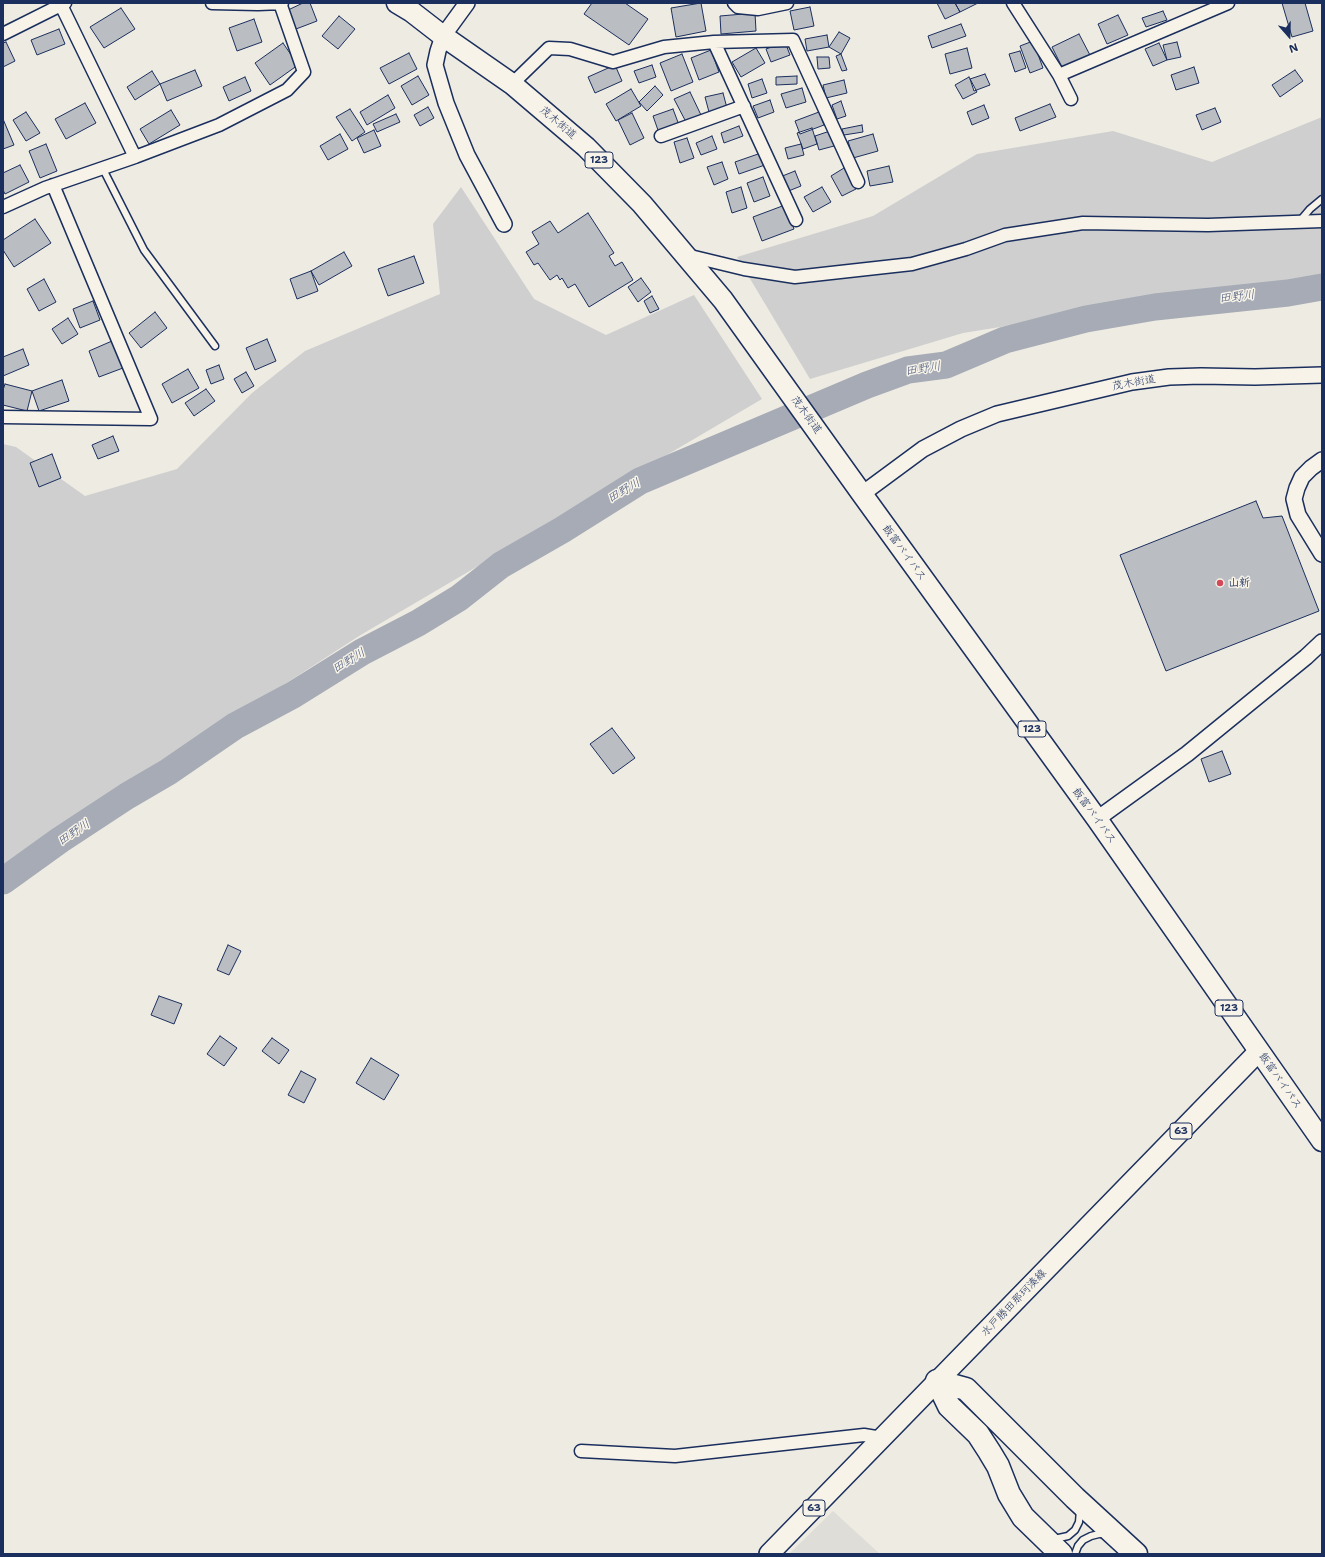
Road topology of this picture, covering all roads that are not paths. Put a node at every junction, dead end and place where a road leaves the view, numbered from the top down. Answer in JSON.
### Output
{"nodes":[{"id":1,"x":212,"y":3,"type":"edge"},
{"id":2,"x":281,"y":3,"type":"edge"},
{"id":3,"x":397,"y":3,"type":"edge"},
{"id":4,"x":467,"y":3,"type":"edge"},
{"id":5,"x":734,"y":3,"type":"edge"},
{"id":6,"x":787,"y":3,"type":"edge"},
{"id":7,"x":1013,"y":3,"type":"edge"},
{"id":8,"x":1228,"y":3,"type":"edge"},
{"id":9,"x":63,"y":4,"type":"edge"},
{"id":10,"x":3,"y":34,"type":"edge"},
{"id":11,"x":443,"y":36,"type":"junction"},
{"id":12,"x":714,"y":42,"type":"junction"},
{"id":13,"x":1059,"y":75,"type":"junction"},
{"id":14,"x":512,"y":84,"type":"junction"},
{"id":15,"x":1071,"y":99,"type":"dead end"},
{"id":16,"x":744,"y":106,"type":"junction"},
{"id":17,"x":661,"y":136,"type":"dead end"},
{"id":18,"x":135,"y":157,"type":"junction"},
{"id":19,"x":103,"y":168,"type":"junction"},
{"id":20,"x":858,"y":182,"type":"dead end"},
{"id":21,"x":53,"y":185,"type":"junction"},
{"id":22,"x":1322,"y":199,"type":"edge"},
{"id":23,"x":3,"y":207,"type":"edge"},
{"id":24,"x":796,"y":220,"type":"dead end"},
{"id":25,"x":1322,"y":221,"type":"edge"},
{"id":26,"x":1299,"y":222,"type":"junction"},
{"id":27,"x":504,"y":224,"type":"dead end"},
{"id":28,"x":686,"y":255,"type":"junction"},
{"id":29,"x":215,"y":346,"type":"dead end"},
{"id":30,"x":1322,"y":375,"type":"edge"},
{"id":31,"x":3,"y":417,"type":"edge"},
{"id":32,"x":1322,"y":460,"type":"edge"},
{"id":33,"x":862,"y":494,"type":"junction"},
{"id":34,"x":1322,"y":554,"type":"edge"},
{"id":35,"x":1322,"y":642,"type":"edge"},
{"id":36,"x":1097,"y":819,"type":"junction"},
{"id":37,"x":1259,"y":1051,"type":"junction"},
{"id":38,"x":1322,"y":1141,"type":"edge"},
{"id":39,"x":938,"y":1381,"type":"junction"},
{"id":40,"x":882,"y":1438,"type":"junction"},
{"id":41,"x":581,"y":1451,"type":"dead end"},
{"id":42,"x":1075,"y":1498,"type":"junction"},
{"id":43,"x":1040,"y":1534,"type":"junction"},
{"id":44,"x":1130,"y":1548,"type":"edge"},
{"id":45,"x":769,"y":1554,"type":"edge"},
{"id":46,"x":1061,"y":1554,"type":"edge"},
{"id":47,"x":1075,"y":1554,"type":"edge"}],
"edges":[{"from":1,"to":2,"type":"street"},
{"from":2,"to":18,"type":"street"},
{"from":3,"to":11,"type":"highway","name":"茂木街道","number":"123"},
{"from":4,"to":11,"type":"street"},
{"from":5,"to":6,"type":"street"},
{"from":7,"to":13,"type":"street"},
{"from":8,"to":13,"type":"street"},
{"from":9,"to":10,"type":"street"},
{"from":9,"to":18,"type":"street"},
{"from":11,"to":14,"type":"highway","name":"茂木街道","number":"123"},
{"from":11,"to":27,"type":"street"},
{"from":12,"to":14,"type":"street"},
{"from":12,"to":16,"type":"street"},
{"from":12,"to":20,"type":"street"},
{"from":13,"to":15,"type":"street"},
{"from":14,"to":28,"type":"highway","name":"茂木街道","number":"123"},
{"from":16,"to":17,"type":"street"},
{"from":16,"to":24,"type":"street"},
{"from":18,"to":19,"type":"street"},
{"from":19,"to":21,"type":"street"},
{"from":19,"to":29,"type":"lane"},
{"from":21,"to":23,"type":"street"},
{"from":21,"to":31,"type":"street"},
{"from":22,"to":26,"type":"lane"},
{"from":25,"to":26,"type":"street"},
{"from":26,"to":28,"type":"street"},
{"from":28,"to":33,"type":"highway","name":"茂木街道","number":"123"},
{"from":30,"to":33,"type":"street","name":"茂木街道"},
{"from":32,"to":34,"type":"street"},
{"from":33,"to":36,"type":"highway","name":"飯富バイパス","number":"123"},
{"from":35,"to":36,"type":"street"},
{"from":36,"to":37,"type":"highway","name":"飯富バイパス","number":"123"},
{"from":37,"to":38,"type":"highway","name":"飯富バイパス","number":"123"},
{"from":37,"to":39,"type":"main road","name":"水戸勝田那珂湊線","number":"63"},
{"from":39,"to":40,"type":"main road","name":"水戸勝田那珂湊線","number":"63"},
{"from":39,"to":42,"type":"highway"},
{"from":39,"to":43,"type":"highway"},
{"from":40,"to":41,"type":"street"},
{"from":40,"to":45,"type":"main road","name":"水戸勝田那珂湊線","number":"63"},
{"from":42,"to":43,"type":"lane"},
{"from":42,"to":44,"type":"highway"},
{"from":43,"to":46,"type":"highway"},
{"from":44,"to":47,"type":"lane"}]}
